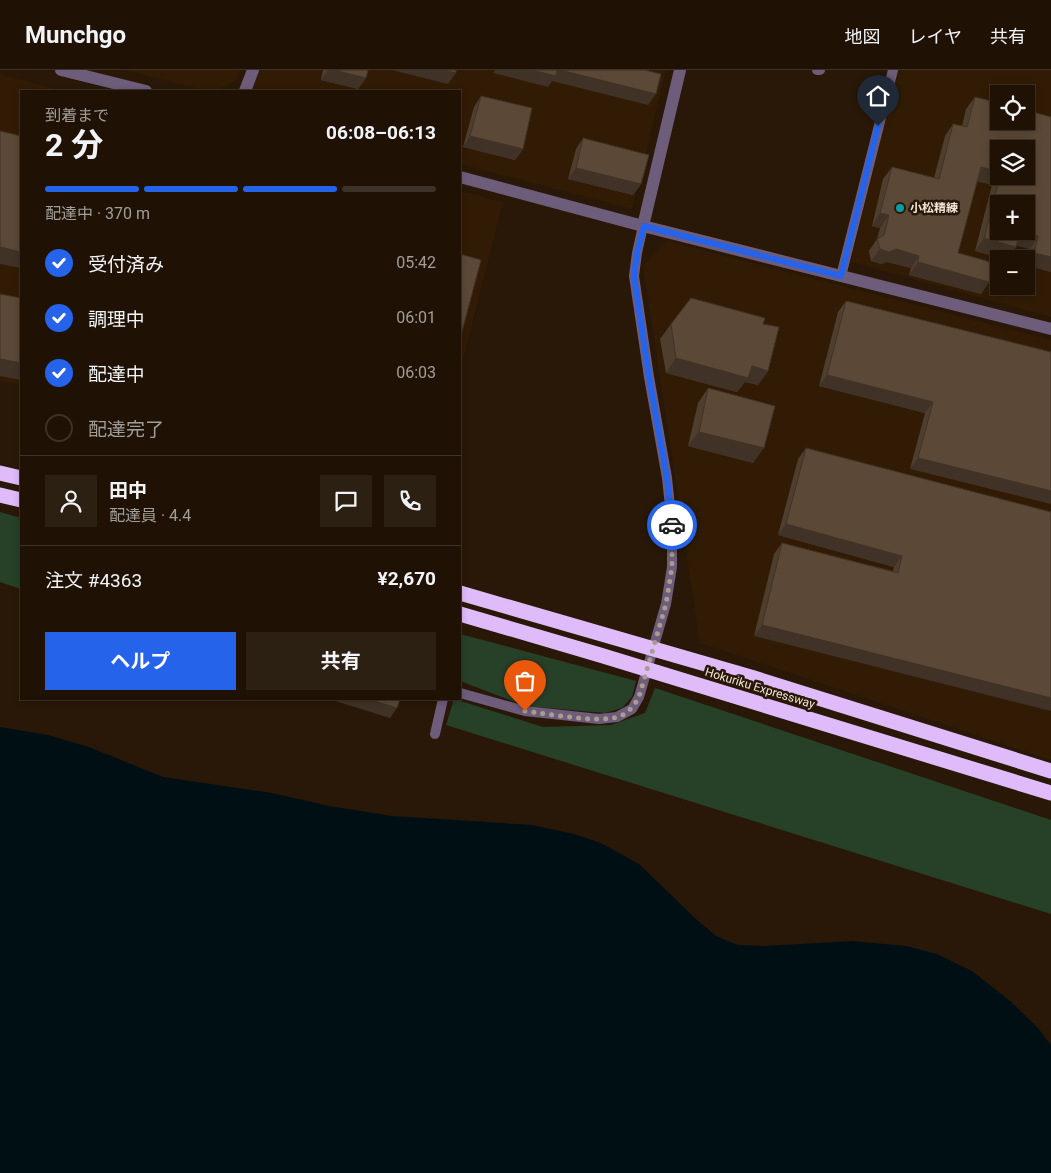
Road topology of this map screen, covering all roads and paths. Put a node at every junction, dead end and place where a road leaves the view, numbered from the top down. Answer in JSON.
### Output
{"nodes":[{"id":1,"x":61,"y":70,"type":"edge"},
{"id":2,"x":253,"y":70,"type":"edge"},
{"id":3,"x":680,"y":70,"type":"edge"},
{"id":4,"x":892,"y":70,"type":"edge"},
{"id":5,"x":142,"y":90,"type":"edge"},
{"id":6,"x":245,"y":90,"type":"edge"},
{"id":7,"x":461,"y":177,"type":"edge"},
{"id":8,"x":644,"y":226,"type":"junction"},
{"id":9,"x":841,"y":276,"type":"junction"},
{"id":10,"x":1051,"y":329,"type":"edge"},
{"id":11,"x":0,"y":473,"type":"edge"},
{"id":12,"x":20,"y":478,"type":"edge"},
{"id":13,"x":0,"y":495,"type":"edge"},
{"id":14,"x":20,"y":500,"type":"edge"},
{"id":15,"x":461,"y":593,"type":"edge"},
{"id":16,"x":461,"y":614,"type":"edge"},
{"id":17,"x":461,"y":693,"type":"edge"},
{"id":18,"x":443,"y":700,"type":"edge"},
{"id":19,"x":435,"y":734,"type":"dead end"},
{"id":20,"x":1051,"y":771,"type":"edge"},
{"id":21,"x":1051,"y":794,"type":"edge"}],
"edges":[{"from":1,"to":5,"type":"street"},
{"from":2,"to":6,"type":"street"},
{"from":3,"to":8,"type":"street"},
{"from":4,"to":9,"type":"street"},
{"from":7,"to":8,"type":"street"},
{"from":8,"to":9,"type":"street"},
{"from":8,"to":17,"type":"street"},
{"from":9,"to":10,"type":"street"},
{"from":11,"to":12,"type":"highway"},
{"from":13,"to":14,"type":"highway"},
{"from":15,"to":20,"type":"highway","name":"Hokuriku Expressway"},
{"from":16,"to":21,"type":"highway","name":"Hokuriku Expressway"},
{"from":18,"to":19,"type":"street"}]}
